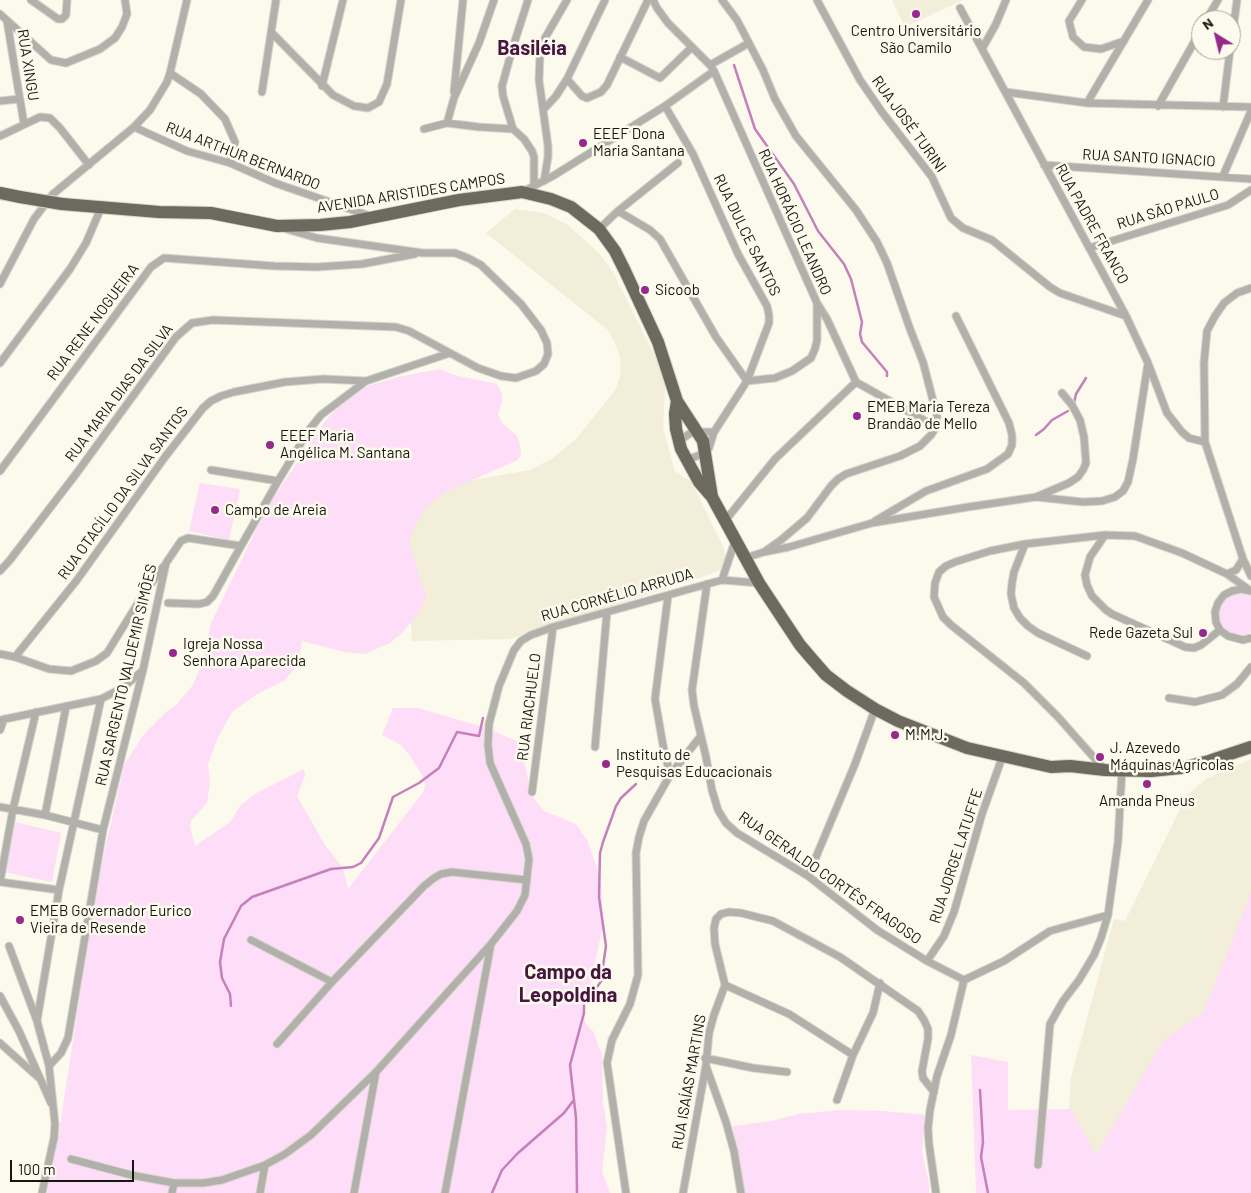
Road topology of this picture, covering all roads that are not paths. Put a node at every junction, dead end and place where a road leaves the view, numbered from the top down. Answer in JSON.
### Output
{"nodes":[{"id":1,"x":31,"y":0,"type":"edge"},
{"id":2,"x":67,"y":0,"type":"edge"},
{"id":3,"x":125,"y":0,"type":"edge"},
{"id":4,"x":187,"y":0,"type":"edge"},
{"id":5,"x":276,"y":0,"type":"edge"},
{"id":6,"x":343,"y":0,"type":"edge"},
{"id":7,"x":401,"y":0,"type":"edge"},
{"id":8,"x":463,"y":0,"type":"edge"},
{"id":9,"x":494,"y":0,"type":"edge"},
{"id":10,"x":528,"y":0,"type":"edge"},
{"id":11,"x":567,"y":0,"type":"edge"},
{"id":12,"x":605,"y":0,"type":"edge"},
{"id":13,"x":648,"y":0,"type":"edge"},
{"id":14,"x":653,"y":0,"type":"edge"},
{"id":15,"x":722,"y":0,"type":"edge"},
{"id":16,"x":816,"y":0,"type":"edge"},
{"id":17,"x":1006,"y":0,"type":"edge"},
{"id":18,"x":1082,"y":0,"type":"edge"},
{"id":19,"x":1148,"y":0,"type":"edge"},
{"id":20,"x":960,"y":8,"type":"dead end"},
{"id":21,"x":0,"y":14,"type":"edge"},
{"id":22,"x":7,"y":20,"type":"junction"},
{"id":23,"x":272,"y":33,"type":"junction"},
{"id":24,"x":1124,"y":41,"type":"junction"},
{"id":25,"x":749,"y":43,"type":"junction"},
{"id":26,"x":692,"y":47,"type":"junction"},
{"id":27,"x":1191,"y":48,"type":"edge"},
{"id":28,"x":982,"y":49,"type":"junction"},
{"id":29,"x":620,"y":57,"type":"junction"},
{"id":30,"x":1229,"y":60,"type":"edge"},
{"id":31,"x":712,"y":68,"type":"junction"},
{"id":32,"x":170,"y":73,"type":"junction"},
{"id":33,"x":568,"y":79,"type":"junction"},
{"id":34,"x":322,"y":86,"type":"junction"},
{"id":35,"x":262,"y":92,"type":"dead end"},
{"id":36,"x":1006,"y":92,"type":"junction"},
{"id":37,"x":454,"y":98,"type":"junction"},
{"id":38,"x":19,"y":99,"type":"junction"},
{"id":39,"x":0,"y":101,"type":"edge"},
{"id":40,"x":1087,"y":103,"type":"junction"},
{"id":41,"x":665,"y":106,"type":"junction"},
{"id":42,"x":1158,"y":106,"type":"junction"},
{"id":43,"x":1223,"y":107,"type":"junction"},
{"id":44,"x":1251,"y":107,"type":"edge"},
{"id":45,"x":544,"y":109,"type":"junction"},
{"id":46,"x":1251,"y":111,"type":"edge"},
{"id":47,"x":447,"y":123,"type":"junction"},
{"id":48,"x":24,"y":124,"type":"junction"},
{"id":49,"x":134,"y":127,"type":"junction"},
{"id":50,"x":424,"y":129,"type":"dead end"},
{"id":51,"x":513,"y":129,"type":"junction"},
{"id":52,"x":0,"y":136,"type":"edge"},
{"id":53,"x":230,"y":163,"type":"junction"},
{"id":54,"x":678,"y":163,"type":"dead end"},
{"id":55,"x":89,"y":165,"type":"junction"},
{"id":56,"x":1044,"y":165,"type":"junction"},
{"id":57,"x":1223,"y":176,"type":"junction"},
{"id":58,"x":1251,"y":179,"type":"edge"},
{"id":59,"x":544,"y":181,"type":"junction"},
{"id":60,"x":534,"y":186,"type":"junction"},
{"id":61,"x":1251,"y":190,"type":"edge"},
{"id":62,"x":522,"y":192,"type":"junction"},
{"id":63,"x":0,"y":194,"type":"edge"},
{"id":64,"x":101,"y":208,"type":"junction"},
{"id":65,"x":618,"y":211,"type":"junction"},
{"id":66,"x":373,"y":217,"type":"junction"},
{"id":67,"x":277,"y":226,"type":"junction"},
{"id":68,"x":599,"y":229,"type":"junction"},
{"id":69,"x":1089,"y":248,"type":"junction"},
{"id":70,"x":423,"y":252,"type":"junction"},
{"id":71,"x":0,"y":284,"type":"edge"},
{"id":72,"x":1251,"y":288,"type":"edge"},
{"id":73,"x":817,"y":303,"type":"junction"},
{"id":74,"x":956,"y":316,"type":"dead end"},
{"id":75,"x":1126,"y":316,"type":"junction"},
{"id":76,"x":450,"y":353,"type":"junction"},
{"id":77,"x":0,"y":363,"type":"edge"},
{"id":78,"x":1148,"y":363,"type":"junction"},
{"id":79,"x":366,"y":381,"type":"junction"},
{"id":80,"x":747,"y":381,"type":"junction"},
{"id":81,"x":856,"y":382,"type":"junction"},
{"id":82,"x":1062,"y":394,"type":"dead end"},
{"id":83,"x":677,"y":401,"type":"junction"},
{"id":84,"x":936,"y":427,"type":"junction"},
{"id":85,"x":697,"y":431,"type":"junction"},
{"id":86,"x":714,"y":432,"type":"junction"},
{"id":87,"x":679,"y":441,"type":"junction"},
{"id":88,"x":1205,"y":442,"type":"junction"},
{"id":89,"x":705,"y":453,"type":"junction"},
{"id":90,"x":685,"y":458,"type":"junction"},
{"id":91,"x":0,"y":470,"type":"edge"},
{"id":92,"x":211,"y":470,"type":"dead end"},
{"id":93,"x":278,"y":481,"type":"junction"},
{"id":94,"x":712,"y":497,"type":"junction"},
{"id":95,"x":1036,"y":498,"type":"junction"},
{"id":96,"x":724,"y":522,"type":"junction"},
{"id":97,"x":872,"y":523,"type":"junction"},
{"id":98,"x":1105,"y":535,"type":"junction"},
{"id":99,"x":735,"y":541,"type":"junction"},
{"id":100,"x":1025,"y":544,"type":"junction"},
{"id":101,"x":241,"y":546,"type":"junction"},
{"id":102,"x":764,"y":552,"type":"junction"},
{"id":103,"x":745,"y":558,"type":"junction"},
{"id":104,"x":1244,"y":559,"type":"junction"},
{"id":105,"x":166,"y":563,"type":"junction"},
{"id":106,"x":0,"y":570,"type":"edge"},
{"id":107,"x":1228,"y":574,"type":"junction"},
{"id":108,"x":1251,"y":576,"type":"edge"},
{"id":109,"x":722,"y":580,"type":"junction"},
{"id":110,"x":759,"y":583,"type":"junction"},
{"id":111,"x":707,"y":584,"type":"junction"},
{"id":112,"x":1251,"y":591,"type":"edge"},
{"id":113,"x":668,"y":596,"type":"junction"},
{"id":114,"x":168,"y":603,"type":"dead end"},
{"id":115,"x":608,"y":612,"type":"junction"},
{"id":116,"x":553,"y":627,"type":"junction"},
{"id":117,"x":1220,"y":630,"type":"junction"},
{"id":118,"x":1251,"y":638,"type":"edge"},
{"id":119,"x":0,"y":654,"type":"edge"},
{"id":120,"x":1087,"y":656,"type":"dead end"},
{"id":121,"x":16,"y":657,"type":"junction"},
{"id":122,"x":1251,"y":667,"type":"edge"},
{"id":123,"x":143,"y":670,"type":"junction"},
{"id":124,"x":1169,"y":698,"type":"dead end"},
{"id":125,"x":101,"y":699,"type":"junction"},
{"id":126,"x":66,"y":707,"type":"junction"},
{"id":127,"x":875,"y":710,"type":"junction"},
{"id":128,"x":36,"y":712,"type":"junction"},
{"id":129,"x":2,"y":719,"type":"edge"},
{"id":130,"x":0,"y":730,"type":"edge"},
{"id":131,"x":700,"y":737,"type":"junction"},
{"id":132,"x":1251,"y":741,"type":"edge"},
{"id":133,"x":595,"y":747,"type":"dead end"},
{"id":134,"x":1251,"y":747,"type":"edge"},
{"id":135,"x":1003,"y":755,"type":"junction"},
{"id":136,"x":1209,"y":761,"type":"junction"},
{"id":137,"x":1104,"y":770,"type":"junction"},
{"id":138,"x":1122,"y":770,"type":"junction"},
{"id":139,"x":670,"y":775,"type":"junction"},
{"id":140,"x":532,"y":792,"type":"dead end"},
{"id":141,"x":0,"y":807,"type":"edge"},
{"id":142,"x":13,"y":809,"type":"junction"},
{"id":143,"x":45,"y":815,"type":"junction"},
{"id":144,"x":75,"y":823,"type":"junction"},
{"id":145,"x":104,"y":830,"type":"junction"},
{"id":146,"x":808,"y":876,"type":"junction"},
{"id":147,"x":527,"y":880,"type":"junction"},
{"id":148,"x":0,"y":882,"type":"edge"},
{"id":149,"x":59,"y":890,"type":"junction"},
{"id":150,"x":1108,"y":915,"type":"junction"},
{"id":151,"x":251,"y":940,"type":"dead end"},
{"id":152,"x":491,"y":944,"type":"junction"},
{"id":153,"x":9,"y":946,"type":"dead end"},
{"id":154,"x":927,"y":961,"type":"junction"},
{"id":155,"x":964,"y":980,"type":"junction"},
{"id":156,"x":332,"y":982,"type":"junction"},
{"id":157,"x":880,"y":983,"type":"junction"},
{"id":158,"x":726,"y":985,"type":"junction"},
{"id":159,"x":0,"y":996,"type":"edge"},
{"id":160,"x":37,"y":1020,"type":"junction"},
{"id":161,"x":0,"y":1043,"type":"edge"},
{"id":162,"x":277,"y":1044,"type":"dead end"},
{"id":163,"x":853,"y":1055,"type":"junction"},
{"id":164,"x":706,"y":1062,"type":"junction"},
{"id":165,"x":49,"y":1066,"type":"junction"},
{"id":166,"x":376,"y":1072,"type":"junction"},
{"id":167,"x":787,"y":1072,"type":"dead end"},
{"id":168,"x":40,"y":1080,"type":"junction"},
{"id":169,"x":934,"y":1092,"type":"junction"},
{"id":170,"x":837,"y":1100,"type":"dead end"},
{"id":171,"x":54,"y":1110,"type":"junction"},
{"id":172,"x":71,"y":1159,"type":"dead end"},
{"id":173,"x":265,"y":1165,"type":"junction"},
{"id":174,"x":1038,"y":1166,"type":"dead end"},
{"id":175,"x":174,"y":1183,"type":"junction"},
{"id":176,"x":42,"y":1193,"type":"edge"},
{"id":177,"x":172,"y":1193,"type":"edge"},
{"id":178,"x":260,"y":1193,"type":"edge"},
{"id":179,"x":354,"y":1193,"type":"edge"},
{"id":180,"x":446,"y":1193,"type":"edge"},
{"id":181,"x":626,"y":1193,"type":"edge"},
{"id":182,"x":683,"y":1193,"type":"edge"},
{"id":183,"x":741,"y":1193,"type":"edge"},
{"id":184,"x":936,"y":1193,"type":"edge"}],
"edges":[{"from":1,"to":2,"type":"street"},
{"from":3,"to":22,"type":"street"},
{"from":4,"to":32,"type":"street"},
{"from":5,"to":23,"type":"street"},
{"from":6,"to":34,"type":"street"},
{"from":7,"to":34,"type":"street"},
{"from":8,"to":37,"type":"street"},
{"from":9,"to":37,"type":"street"},
{"from":10,"to":51,"type":"street"},
{"from":11,"to":45,"type":"street"},
{"from":12,"to":33,"type":"street"},
{"from":13,"to":29,"type":"street"},
{"from":14,"to":26,"type":"street"},
{"from":15,"to":25,"type":"street"},
{"from":16,"to":75,"type":"street","name":"RUA JOSÉ TURINI"},
{"from":17,"to":28,"type":"street"},
{"from":18,"to":24,"type":"street"},
{"from":19,"to":24,"type":"street"},
{"from":20,"to":28,"type":"street","name":"RUA PADRE FRANCO"},
{"from":21,"to":22,"type":"street","name":"RUA XINGU"},
{"from":22,"to":38,"type":"street","name":"RUA XINGU"},
{"from":23,"to":34,"type":"street"},
{"from":23,"to":35,"type":"street"},
{"from":24,"to":40,"type":"street"},
{"from":25,"to":31,"type":"street"},
{"from":25,"to":84,"type":"street"},
{"from":26,"to":29,"type":"street"},
{"from":26,"to":31,"type":"street"},
{"from":27,"to":42,"type":"street"},
{"from":28,"to":36,"type":"street","name":"RUA PADRE FRANCO"},
{"from":29,"to":33,"type":"street"},
{"from":30,"to":43,"type":"street"},
{"from":31,"to":41,"type":"street"},
{"from":31,"to":73,"type":"street","name":"RUA HORÁCIO LEANDRO"},
{"from":32,"to":49,"type":"street"},
{"from":32,"to":53,"type":"street"},
{"from":33,"to":45,"type":"street"},
{"from":36,"to":40,"type":"street"},
{"from":36,"to":56,"type":"street","name":"RUA PADRE FRANCO"},
{"from":37,"to":47,"type":"street"},
{"from":38,"to":39,"type":"street"},
{"from":38,"to":48,"type":"street","name":"RUA XINGU"},
{"from":40,"to":42,"type":"street"},
{"from":41,"to":59,"type":"street"},
{"from":41,"to":80,"type":"street","name":"RUA DULCE SANTOS"},
{"from":42,"to":43,"type":"street"},
{"from":43,"to":44,"type":"street"},
{"from":45,"to":59,"type":"street"},
{"from":46,"to":57,"type":"street"},
{"from":47,"to":50,"type":"street"},
{"from":47,"to":51,"type":"street"},
{"from":48,"to":52,"type":"street"},
{"from":48,"to":55,"type":"street"},
{"from":49,"to":53,"type":"street","name":"RUA ARTHUR BERNARDO"},
{"from":49,"to":55,"type":"street"},
{"from":51,"to":60,"type":"street"},
{"from":53,"to":66,"type":"street","name":"RUA ARTHUR BERNARDO"},
{"from":54,"to":65,"type":"street"},
{"from":55,"to":71,"type":"street"},
{"from":56,"to":57,"type":"street","name":"RUA SANTO IGNACIO"},
{"from":56,"to":69,"type":"street","name":"RUA PADRE FRANCO"},
{"from":57,"to":58,"type":"street","name":"RUA SANTO IGNACIO"},
{"from":59,"to":60,"type":"street"},
{"from":60,"to":62,"type":"street"},
{"from":61,"to":69,"type":"street","name":"RUA SÃO PAULO"},
{"from":62,"to":66,"type":"highway","name":"AVENIDA ARISTIDES CAMPOS"},
{"from":62,"to":68,"type":"highway","name":"AVENIDA ARISTIDES CAMPOS"},
{"from":63,"to":64,"type":"highway","name":"AVENIDA ARISTIDES CAMPOS","bridge":true},
{"from":64,"to":67,"type":"highway","name":"AVENIDA ARISTIDES CAMPOS"},
{"from":64,"to":77,"type":"street"},
{"from":65,"to":68,"type":"street"},
{"from":65,"to":80,"type":"street"},
{"from":66,"to":67,"type":"highway","name":"AVENIDA ARISTIDES CAMPOS"},
{"from":67,"to":70,"type":"street"},
{"from":68,"to":83,"type":"highway","name":"AVENIDA ARISTIDES CAMPOS"},
{"from":69,"to":75,"type":"street","name":"RUA PADRE FRANCO"},
{"from":70,"to":76,"type":"street"},
{"from":70,"to":91,"type":"street","name":"RUA RENE NOGUEIRA"},
{"from":72,"to":88,"type":"street"},
{"from":73,"to":80,"type":"street","name":"RUA HORÁCIO LEANDRO"},
{"from":73,"to":81,"type":"street"},
{"from":74,"to":97,"type":"street"},
{"from":75,"to":78,"type":"street","name":"RUA PADRE FRANCO"},
{"from":76,"to":79,"type":"street"},
{"from":76,"to":106,"type":"street","name":"RUA MARIA DIAS DA SILVA"},
{"from":78,"to":88,"type":"street","name":"RUA PADRE FRANCO"},
{"from":78,"to":95,"type":"street"},
{"from":79,"to":93,"type":"street"},
{"from":79,"to":121,"type":"street","name":"RUA OTACÍLIO DA SILVA SANTOS"},
{"from":80,"to":86,"type":"street"},
{"from":81,"to":84,"type":"street"},
{"from":81,"to":96,"type":"street"},
{"from":82,"to":95,"type":"street"},
{"from":83,"to":85,"type":"highway","name":"AVENIDA ARISTIDES CAMPOS"},
{"from":83,"to":87,"type":"highway","name":"AVENIDA ARISTIDES CAMPOS"},
{"from":84,"to":102,"type":"street"},
{"from":85,"to":86,"type":"street"},
{"from":85,"to":87,"type":"street"},
{"from":85,"to":89,"type":"highway","name":"AVENIDA ARISTIDES CAMPOS"},
{"from":86,"to":89,"type":"street"},
{"from":87,"to":90,"type":"highway","name":"AVENIDA ARISTIDES CAMPOS"},
{"from":88,"to":104,"type":"street"},
{"from":89,"to":90,"type":"street"},
{"from":89,"to":94,"type":"highway","name":"AVENIDA ARISTIDES CAMPOS"},
{"from":90,"to":94,"type":"highway","name":"AVENIDA ARISTIDES CAMPOS"},
{"from":92,"to":93,"type":"street"},
{"from":93,"to":101,"type":"street"},
{"from":94,"to":96,"type":"highway","name":"AVENIDA ARISTIDES CAMPOS"},
{"from":95,"to":97,"type":"street"},
{"from":96,"to":99,"type":"highway","name":"AVENIDA ARISTIDES CAMPOS"},
{"from":97,"to":102,"type":"street"},
{"from":98,"to":100,"type":"street"},
{"from":98,"to":107,"type":"street"},
{"from":98,"to":117,"type":"street"},
{"from":99,"to":103,"type":"highway","name":"AVENIDA ARISTIDES CAMPOS"},
{"from":99,"to":109,"type":"street"},
{"from":100,"to":120,"type":"street"},
{"from":100,"to":137,"type":"street"},
{"from":101,"to":105,"type":"street","name":"RUA SARGENTO VALDEMIR SIMÕES"},
{"from":101,"to":114,"type":"street"},
{"from":102,"to":103,"type":"street"},
{"from":103,"to":110,"type":"highway","name":"AVENIDA ARISTIDES CAMPOS"},
{"from":104,"to":107,"type":"street"},
{"from":104,"to":108,"type":"street"},
{"from":105,"to":121,"type":"street"},
{"from":105,"to":123,"type":"street","name":"RUA SARGENTO VALDEMIR SIMÕES"},
{"from":107,"to":112,"type":"street"},
{"from":109,"to":110,"type":"street","name":"RUA CORNÉLIO ARRUDA"},
{"from":109,"to":111,"type":"street","name":"RUA CORNÉLIO ARRUDA"},
{"from":110,"to":127,"type":"highway","name":"AVENIDA ARISTIDES CAMPOS"},
{"from":111,"to":113,"type":"street","name":"RUA CORNÉLIO ARRUDA"},
{"from":111,"to":131,"type":"street"},
{"from":112,"to":117,"type":"street"},
{"from":113,"to":115,"type":"street","name":"RUA CORNÉLIO ARRUDA"},
{"from":113,"to":139,"type":"street"},
{"from":115,"to":116,"type":"street","name":"RUA CORNÉLIO ARRUDA"},
{"from":115,"to":133,"type":"street"},
{"from":116,"to":140,"type":"street","name":"RUA RIACHUELO"},
{"from":116,"to":147,"type":"street","name":"RUA CORNÉLIO ARRUDA"},
{"from":117,"to":118,"type":"street"},
{"from":119,"to":121,"type":"street"},
{"from":122,"to":124,"type":"street"},
{"from":123,"to":125,"type":"street"},
{"from":123,"to":145,"type":"street","name":"RUA SARGENTO VALDEMIR SIMÕES"},
{"from":125,"to":126,"type":"street"},
{"from":125,"to":144,"type":"street"},
{"from":126,"to":128,"type":"street"},
{"from":126,"to":143,"type":"street"},
{"from":127,"to":135,"type":"highway","name":"AVENIDA ARISTIDES CAMPOS"},
{"from":127,"to":146,"type":"street"},
{"from":128,"to":129,"type":"street"},
{"from":128,"to":142,"type":"street"},
{"from":129,"to":130,"type":"street"},
{"from":131,"to":139,"type":"street"},
{"from":131,"to":146,"type":"street","name":"RUA GERALDO CORTÊS FRAGOSO"},
{"from":132,"to":136,"type":"highway","name":"AVENIDA ARISTIDES CAMPOS"},
{"from":134,"to":136,"type":"highway","name":"AVENIDA ARISTIDES CAMPOS"},
{"from":135,"to":137,"type":"highway","name":"AVENIDA ARISTIDES CAMPOS"},
{"from":135,"to":154,"type":"street","name":"RUA JORGE LATUFFE"},
{"from":136,"to":138,"type":"highway","name":"AVENIDA ARISTIDES CAMPOS"},
{"from":137,"to":138,"type":"highway","name":"AVENIDA ARISTIDES CAMPOS"},
{"from":138,"to":150,"type":"street"},
{"from":139,"to":181,"type":"street"},
{"from":141,"to":142,"type":"street"},
{"from":142,"to":143,"type":"street"},
{"from":142,"to":148,"type":"street"},
{"from":143,"to":144,"type":"street"},
{"from":144,"to":145,"type":"street"},
{"from":144,"to":149,"type":"street"},
{"from":145,"to":165,"type":"street","name":"RUA SARGENTO VALDEMIR SIMÕES"},
{"from":146,"to":154,"type":"street","name":"RUA GERALDO CORTÊS FRAGOSO"},
{"from":147,"to":152,"type":"street"},
{"from":147,"to":156,"type":"street"},
{"from":148,"to":149,"type":"street"},
{"from":149,"to":160,"type":"street"},
{"from":150,"to":155,"type":"street"},
{"from":150,"to":174,"type":"street"},
{"from":151,"to":156,"type":"street"},
{"from":152,"to":166,"type":"street"},
{"from":152,"to":180,"type":"street"},
{"from":153,"to":160,"type":"street"},
{"from":154,"to":155,"type":"street","name":"RUA GERALDO CORTÊS FRAGOSO"},
{"from":155,"to":169,"type":"street"},
{"from":156,"to":162,"type":"street"},
{"from":157,"to":158,"type":"street"},
{"from":157,"to":163,"type":"street"},
{"from":157,"to":169,"type":"street"},
{"from":158,"to":163,"type":"street"},
{"from":158,"to":164,"type":"street","name":"RUA ISAÍAS MARTINS"},
{"from":159,"to":168,"type":"street"},
{"from":160,"to":165,"type":"street"},
{"from":161,"to":168,"type":"street"},
{"from":163,"to":170,"type":"street"},
{"from":164,"to":167,"type":"street"},
{"from":164,"to":182,"type":"street","name":"RUA ISAÍAS MARTINS"},
{"from":164,"to":183,"type":"street"},
{"from":165,"to":171,"type":"street"},
{"from":166,"to":173,"type":"street"},
{"from":166,"to":179,"type":"street"},
{"from":168,"to":171,"type":"street"},
{"from":169,"to":184,"type":"street"},
{"from":171,"to":176,"type":"street"},
{"from":172,"to":175,"type":"street"},
{"from":173,"to":175,"type":"street"},
{"from":173,"to":178,"type":"street"},
{"from":175,"to":177,"type":"street"}]}
